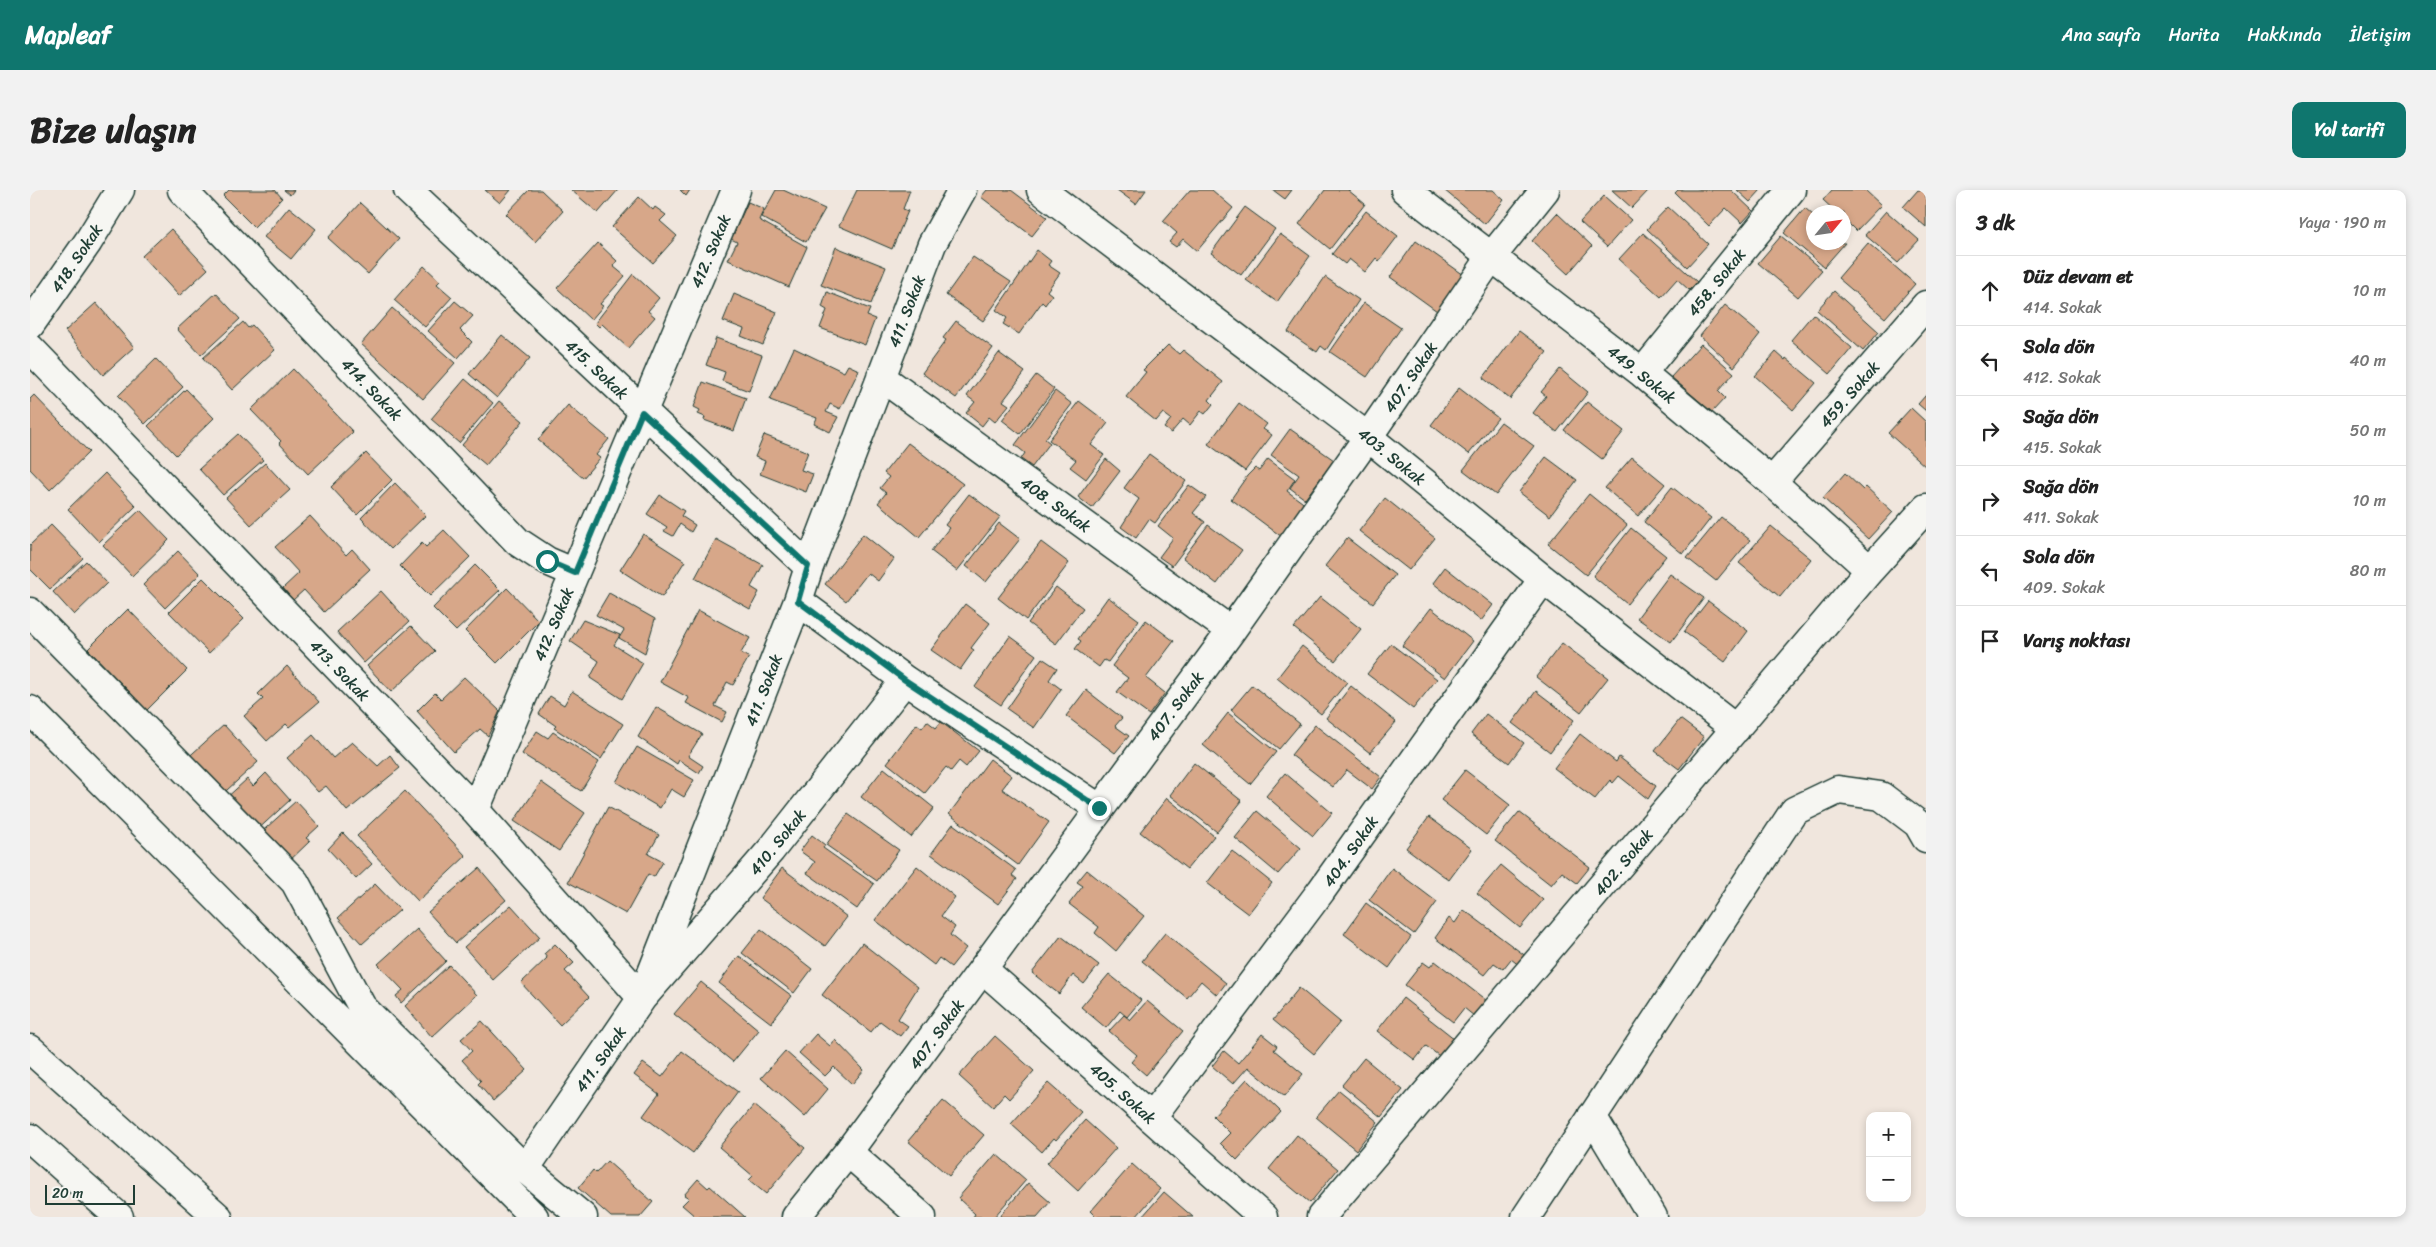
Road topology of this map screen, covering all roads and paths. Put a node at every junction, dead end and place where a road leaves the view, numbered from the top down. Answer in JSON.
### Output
{"nodes":[{"id":1,"x":120,"y":190,"type":"edge"},
{"id":2,"x":182,"y":190,"type":"edge"},
{"id":3,"x":408,"y":190,"type":"edge"},
{"id":4,"x":736,"y":190,"type":"edge"},
{"id":5,"x":962,"y":190,"type":"edge"},
{"id":6,"x":1041,"y":190,"type":"edge"},
{"id":7,"x":1405,"y":190,"type":"edge"},
{"id":8,"x":1544,"y":190,"type":"edge"},
{"id":9,"x":1791,"y":190,"type":"edge"},
{"id":10,"x":1492,"y":256,"type":"junction"},
{"id":11,"x":1926,"y":305,"type":"edge"},
{"id":12,"x":30,"y":325,"type":"edge"},
{"id":13,"x":30,"y":348,"type":"edge"},
{"id":14,"x":1642,"y":373,"type":"junction"},
{"id":15,"x":881,"y":377,"type":"junction"},
{"id":16,"x":642,"y":412,"type":"junction"},
{"id":17,"x":1368,"y":437,"type":"junction"},
{"id":18,"x":1772,"y":482,"type":"junction"},
{"id":19,"x":1926,"y":508,"type":"edge"},
{"id":20,"x":808,"y":566,"type":"junction"},
{"id":21,"x":1870,"y":570,"type":"junction"},
{"id":22,"x":575,"y":573,"type":"junction"},
{"id":23,"x":1543,"y":579,"type":"junction"},
{"id":24,"x":798,"y":601,"type":"junction"},
{"id":25,"x":30,"y":612,"type":"edge"},
{"id":26,"x":1231,"y":631,"type":"junction"},
{"id":27,"x":905,"y":680,"type":"junction"},
{"id":28,"x":30,"y":710,"type":"edge"},
{"id":29,"x":1736,"y":729,"type":"junction"},
{"id":30,"x":1099,"y":808,"type":"junction"},
{"id":31,"x":475,"y":810,"type":"junction"},
{"id":32,"x":1926,"y":838,"type":"edge"},
{"id":33,"x":983,"y":969,"type":"junction"},
{"id":34,"x":642,"y":998,"type":"junction"},
{"id":35,"x":30,"y":1050,"type":"edge"},
{"id":36,"x":1592,"y":1116,"type":"junction"},
{"id":37,"x":1152,"y":1118,"type":"junction"},
{"id":38,"x":30,"y":1138,"type":"edge"},
{"id":39,"x":848,"y":1152,"type":"junction"},
{"id":40,"x":525,"y":1169,"type":"junction"},
{"id":41,"x":118,"y":1217,"type":"edge"},
{"id":42,"x":218,"y":1217,"type":"edge"},
{"id":43,"x":534,"y":1217,"type":"edge"},
{"id":44,"x":583,"y":1217,"type":"edge"},
{"id":45,"x":796,"y":1217,"type":"edge"},
{"id":46,"x":922,"y":1217,"type":"edge"},
{"id":47,"x":1263,"y":1217,"type":"edge"},
{"id":48,"x":1321,"y":1217,"type":"edge"},
{"id":49,"x":1526,"y":1217,"type":"edge"},
{"id":50,"x":1653,"y":1217,"type":"edge"}],
"edges":[{"from":1,"to":12,"type":"main road","name":"418. Sokak"},
{"from":2,"to":22,"type":"main road","name":"414. Sokak"},
{"from":3,"to":16,"type":"main road","name":"415. Sokak"},
{"from":4,"to":16,"type":"main road","name":"412. Sokak"},
{"from":5,"to":15,"type":"main road","name":"411. Sokak"},
{"from":6,"to":17,"type":"main road","name":"403. Sokak"},
{"from":7,"to":10,"type":"main road","name":"449. Sokak"},
{"from":8,"to":10,"type":"main road","name":"407. Sokak"},
{"from":9,"to":14,"type":"main road","name":"458. Sokak"},
{"from":10,"to":14,"type":"main road","name":"449. Sokak"},
{"from":10,"to":17,"type":"main road","name":"407. Sokak"},
{"from":11,"to":18,"type":"main road","name":"459. Sokak"},
{"from":13,"to":31,"type":"main road","name":"413. Sokak"},
{"from":14,"to":18,"type":"main road","name":"449. Sokak"},
{"from":15,"to":20,"type":"main road","name":"411. Sokak"},
{"from":15,"to":26,"type":"main road","name":"408. Sokak"},
{"from":16,"to":20,"type":"main road","name":"415. Sokak"},
{"from":16,"to":22,"type":"main road","name":"412. Sokak"},
{"from":17,"to":23,"type":"main road","name":"403. Sokak"},
{"from":17,"to":26,"type":"main road","name":"407. Sokak"},
{"from":18,"to":21,"type":"main road","name":"449. Sokak"},
{"from":19,"to":21,"type":"main road","name":"402. Sokak"},
{"from":20,"to":24,"type":"main road","name":"411. Sokak"},
{"from":21,"to":29,"type":"main road","name":"402. Sokak"},
{"from":22,"to":31,"type":"main road","name":"412. Sokak"},
{"from":23,"to":29,"type":"main road","name":"403. Sokak"},
{"from":23,"to":37,"type":"main road","name":"404. Sokak"},
{"from":24,"to":27,"type":"main road"},
{"from":24,"to":34,"type":"main road","name":"411. Sokak"},
{"from":25,"to":40,"type":"main road"},
{"from":26,"to":30,"type":"main road","name":"407. Sokak"},
{"from":27,"to":30,"type":"main road"},
{"from":27,"to":34,"type":"main road","name":"410. Sokak"},
{"from":28,"to":43,"type":"main road"},
{"from":29,"to":48,"type":"main road","name":"402. Sokak"},
{"from":30,"to":33,"type":"main road","name":"407. Sokak"},
{"from":31,"to":34,"type":"main road","name":"413. Sokak"},
{"from":32,"to":36,"type":"main road"},
{"from":33,"to":37,"type":"main road","name":"405. Sokak"},
{"from":33,"to":39,"type":"main road","name":"407. Sokak"},
{"from":34,"to":40,"type":"main road","name":"411. Sokak"},
{"from":35,"to":42,"type":"main road"},
{"from":36,"to":49,"type":"main road"},
{"from":36,"to":50,"type":"main road"},
{"from":37,"to":47,"type":"main road","name":"405. Sokak"},
{"from":38,"to":41,"type":"main road"},
{"from":39,"to":45,"type":"main road","name":"407. Sokak"},
{"from":39,"to":46,"type":"main road"},
{"from":40,"to":44,"type":"main road"}]}
